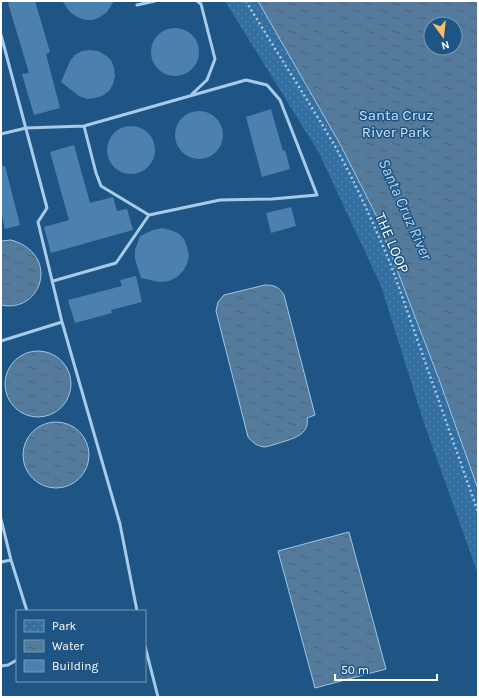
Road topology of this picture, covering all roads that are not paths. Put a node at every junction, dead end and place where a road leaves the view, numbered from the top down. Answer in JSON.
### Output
{"nodes":[{"id":1,"x":155,"y":1,"type":"edge"},
{"id":2,"x":197,"y":1,"type":"edge"},
{"id":3,"x":137,"y":6,"type":"dead end"},
{"id":4,"x":1,"y":35,"type":"edge"},
{"id":5,"x":191,"y":95,"type":"junction"},
{"id":6,"x":84,"y":126,"type":"junction"},
{"id":7,"x":26,"y":128,"type":"junction"},
{"id":8,"x":1,"y":134,"type":"edge"},
{"id":9,"x":149,"y":215,"type":"junction"},
{"id":10,"x":53,"y":281,"type":"junction"},
{"id":11,"x":62,"y":322,"type":"junction"},
{"id":12,"x":1,"y":341,"type":"edge"},
{"id":13,"x":1,"y":519,"type":"edge"},
{"id":14,"x":11,"y":560,"type":"junction"},
{"id":15,"x":1,"y":562,"type":"edge"},
{"id":16,"x":27,"y":610,"type":"edge"},
{"id":17,"x":137,"y":610,"type":"edge"},
{"id":18,"x":146,"y":650,"type":"edge"},
{"id":19,"x":16,"y":661,"type":"edge"},
{"id":20,"x":1,"y":666,"type":"edge"},
{"id":21,"x":158,"y":697,"type":"edge"}],
"edges":[{"from":1,"to":3,"type":"lane"},
{"from":2,"to":5,"type":"lane"},
{"from":4,"to":7,"type":"lane"},
{"from":5,"to":6,"type":"lane"},
{"from":5,"to":9,"type":"lane"},
{"from":6,"to":7,"type":"lane"},
{"from":6,"to":9,"type":"lane"},
{"from":7,"to":8,"type":"lane"},
{"from":7,"to":10,"type":"lane"},
{"from":9,"to":10,"type":"lane"},
{"from":10,"to":11,"type":"lane"},
{"from":11,"to":12,"type":"lane"},
{"from":11,"to":17,"type":"lane"},
{"from":13,"to":14,"type":"lane"},
{"from":14,"to":15,"type":"lane"},
{"from":14,"to":16,"type":"lane"},
{"from":18,"to":21,"type":"lane"},
{"from":19,"to":20,"type":"lane"}]}
